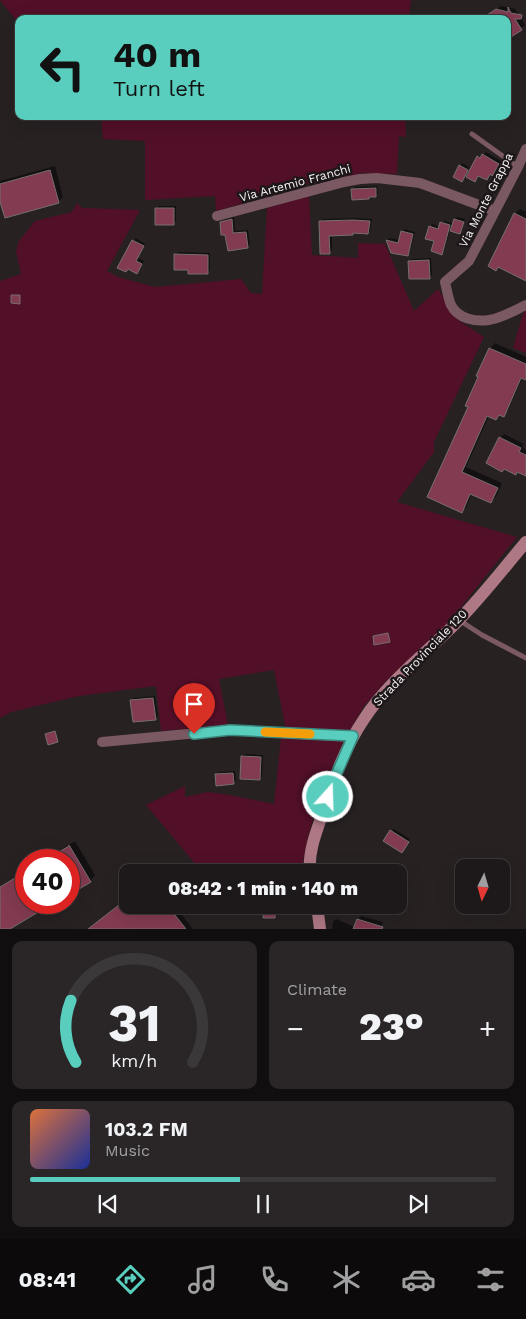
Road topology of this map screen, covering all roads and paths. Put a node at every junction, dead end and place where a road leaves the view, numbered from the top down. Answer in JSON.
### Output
{"nodes":[{"id":1,"x":472,"y":134,"type":"dead end"},
{"id":2,"x":526,"y":149,"type":"edge"},
{"id":3,"x":518,"y":167,"type":"junction"},
{"id":4,"x":495,"y":211,"type":"junction"},
{"id":5,"x":217,"y":216,"type":"dead end"},
{"id":6,"x":526,"y":305,"type":"edge"},
{"id":7,"x":526,"y":542,"type":"edge"},
{"id":8,"x":459,"y":619,"type":"junction"},
{"id":9,"x":526,"y":658,"type":"edge"},
{"id":10,"x":353,"y":736,"type":"junction"},
{"id":11,"x":102,"y":742,"type":"dead end"},
{"id":12,"x":310,"y":864,"type":"edge"},
{"id":13,"x":318,"y":914,"type":"edge"},
{"id":14,"x":320,"y":929,"type":"edge"}],
"edges":[{"from":1,"to":3,"type":"lane"},
{"from":2,"to":3,"type":"street","name":"Via Monte Grappa"},
{"from":3,"to":4,"type":"street","name":"Via Monte Grappa"},
{"from":4,"to":5,"type":"street","name":"Via Artemio Franchi"},
{"from":4,"to":6,"type":"street","name":"Via Monte Grappa"},
{"from":7,"to":8,"type":"street","name":"Strada Provinciale 120"},
{"from":8,"to":9,"type":"lane"},
{"from":8,"to":10,"type":"street","name":"Strada Provinciale 120"},
{"from":10,"to":11,"type":"street"},
{"from":10,"to":12,"type":"street","name":"Strada Provinciale 120"},
{"from":13,"to":14,"type":"street"}]}
